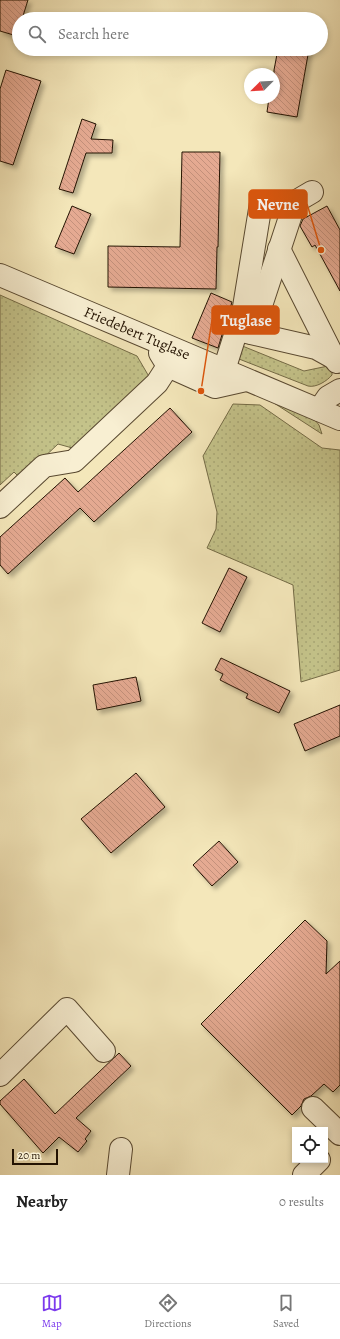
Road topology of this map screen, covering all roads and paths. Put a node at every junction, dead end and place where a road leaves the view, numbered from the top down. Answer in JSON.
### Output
{"nodes":[{"id":1,"x":312,"y":192,"type":"dead end"},
{"id":2,"x":261,"y":203,"type":"dead end"},
{"id":3,"x":279,"y":249,"type":"junction"},
{"id":4,"x":0,"y":275,"type":"edge"},
{"id":5,"x":244,"y":331,"type":"junction"},
{"id":6,"x":152,"y":340,"type":"junction"},
{"id":7,"x":337,"y":362,"type":"edge"},
{"id":8,"x":168,"y":366,"type":"junction"},
{"id":9,"x":224,"y":370,"type":"junction"},
{"id":10,"x":246,"y":380,"type":"junction"},
{"id":11,"x":340,"y":390,"type":"edge"},
{"id":12,"x":318,"y":410,"type":"junction"},
{"id":13,"x":340,"y":419,"type":"edge"},
{"id":14,"x":0,"y":507,"type":"edge"},
{"id":15,"x":104,"y":1051,"type":"dead end"},
{"id":16,"x":0,"y":1075,"type":"edge"},
{"id":17,"x":313,"y":1108,"type":"dead end"},
{"id":18,"x":340,"y":1134,"type":"edge"},
{"id":19,"x":340,"y":1139,"type":"edge"},
{"id":20,"x":121,"y":1149,"type":"dead end"},
{"id":21,"x":328,"y":1151,"type":"edge"},
{"id":22,"x":316,"y":1163,"type":"edge"},
{"id":23,"x":118,"y":1175,"type":"edge"},
{"id":24,"x":304,"y":1175,"type":"edge"}],
"edges":[{"from":1,"to":3,"type":"street"},
{"from":2,"to":5,"type":"street"},
{"from":3,"to":5,"type":"street"},
{"from":3,"to":7,"type":"street"},
{"from":4,"to":6,"type":"street","name":"Friedebert Tuglase"},
{"from":5,"to":7,"type":"street"},
{"from":5,"to":9,"type":"street"},
{"from":6,"to":8,"type":"street"},
{"from":6,"to":9,"type":"street","name":"Friedebert Tuglase"},
{"from":8,"to":10,"type":"street"},
{"from":8,"to":14,"type":"street"},
{"from":9,"to":10,"type":"street","name":"Friedebert Tuglase"},
{"from":10,"to":12,"type":"street","name":"Friedebert Tuglase"},
{"from":11,"to":12,"type":"street"},
{"from":12,"to":13,"type":"street","name":"Friedebert Tuglase"},
{"from":15,"to":16,"type":"street"},
{"from":17,"to":18,"type":"street"},
{"from":19,"to":21,"type":"street"},
{"from":20,"to":23,"type":"street"},
{"from":22,"to":24,"type":"street"}]}
